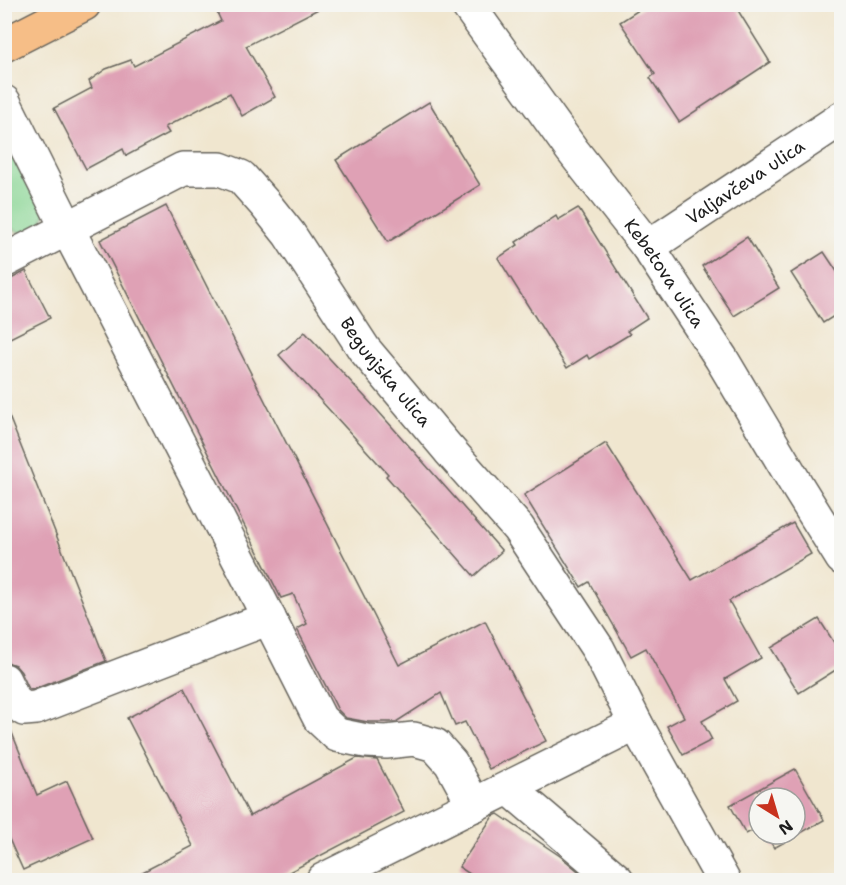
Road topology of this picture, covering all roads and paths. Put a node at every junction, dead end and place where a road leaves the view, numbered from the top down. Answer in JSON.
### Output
{"nodes":[{"id":1,"x":84,"y":4,"type":"edge"},
{"id":2,"x":466,"y":4,"type":"edge"},
{"id":3,"x":4,"y":45,"type":"edge"},
{"id":4,"x":4,"y":102,"type":"edge"},
{"id":5,"x":842,"y":118,"type":"edge"},
{"id":6,"x":73,"y":240,"type":"junction"},
{"id":7,"x":648,"y":247,"type":"junction"},
{"id":8,"x":4,"y":261,"type":"edge"},
{"id":9,"x":842,"y":558,"type":"edge"},
{"id":10,"x":269,"y":618,"type":"junction"},
{"id":11,"x":4,"y":680,"type":"edge"},
{"id":12,"x":636,"y":724,"type":"junction"},
{"id":13,"x":509,"y":788,"type":"junction"},
{"id":14,"x":474,"y":805,"type":"junction"},
{"id":15,"x":338,"y":878,"type":"edge"},
{"id":16,"x":617,"y":880,"type":"edge"},
{"id":17,"x":723,"y":880,"type":"edge"}],
"edges":[{"from":1,"to":3,"type":"main road"},
{"from":2,"to":7,"type":"street","name":"Kebetova ulica"},
{"from":4,"to":6,"type":"street"},
{"from":5,"to":7,"type":"street","name":"Valjavčeva ulica"},
{"from":6,"to":8,"type":"street","name":"Begunjska ulica"},
{"from":6,"to":10,"type":"street"},
{"from":6,"to":12,"type":"street","name":"Begunjska ulica"},
{"from":7,"to":9,"type":"street","name":"Kebetova ulica"},
{"from":10,"to":11,"type":"street"},
{"from":10,"to":14,"type":"street"},
{"from":12,"to":13,"type":"street"},
{"from":12,"to":17,"type":"street","name":"Begunjska ulica"},
{"from":13,"to":14,"type":"street"},
{"from":13,"to":16,"type":"street"},
{"from":14,"to":15,"type":"street"}]}
